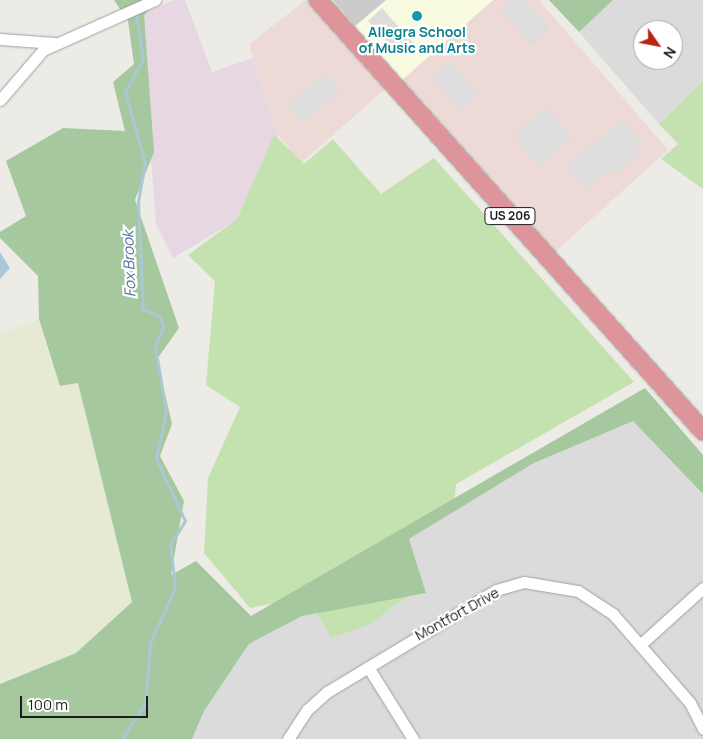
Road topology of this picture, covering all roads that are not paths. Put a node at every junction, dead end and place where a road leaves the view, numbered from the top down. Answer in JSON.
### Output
{"nodes":[{"id":1,"x":155,"y":0,"type":"edge"},
{"id":2,"x":318,"y":0,"type":"edge"},
{"id":3,"x":0,"y":39,"type":"edge"},
{"id":4,"x":55,"y":43,"type":"junction"},
{"id":5,"x":0,"y":100,"type":"edge"},
{"id":6,"x":703,"y":431,"type":"edge"},
{"id":7,"x":703,"y":588,"type":"edge"},
{"id":8,"x":641,"y":644,"type":"junction"},
{"id":9,"x":368,"y":667,"type":"junction"},
{"id":10,"x":703,"y":729,"type":"edge"},
{"id":11,"x":288,"y":739,"type":"edge"},
{"id":12,"x":413,"y":739,"type":"edge"}],
"edges":[{"from":1,"to":4,"type":"street"},
{"from":2,"to":6,"type":"highway","number":"US 206"},
{"from":3,"to":4,"type":"street"},
{"from":4,"to":5,"type":"street"},
{"from":7,"to":8,"type":"street"},
{"from":8,"to":9,"type":"street","name":"Montfort Drive"},
{"from":8,"to":10,"type":"street","name":"Montfort Drive"},
{"from":9,"to":11,"type":"street","name":"Montfort Drive"},
{"from":9,"to":12,"type":"street"}]}
